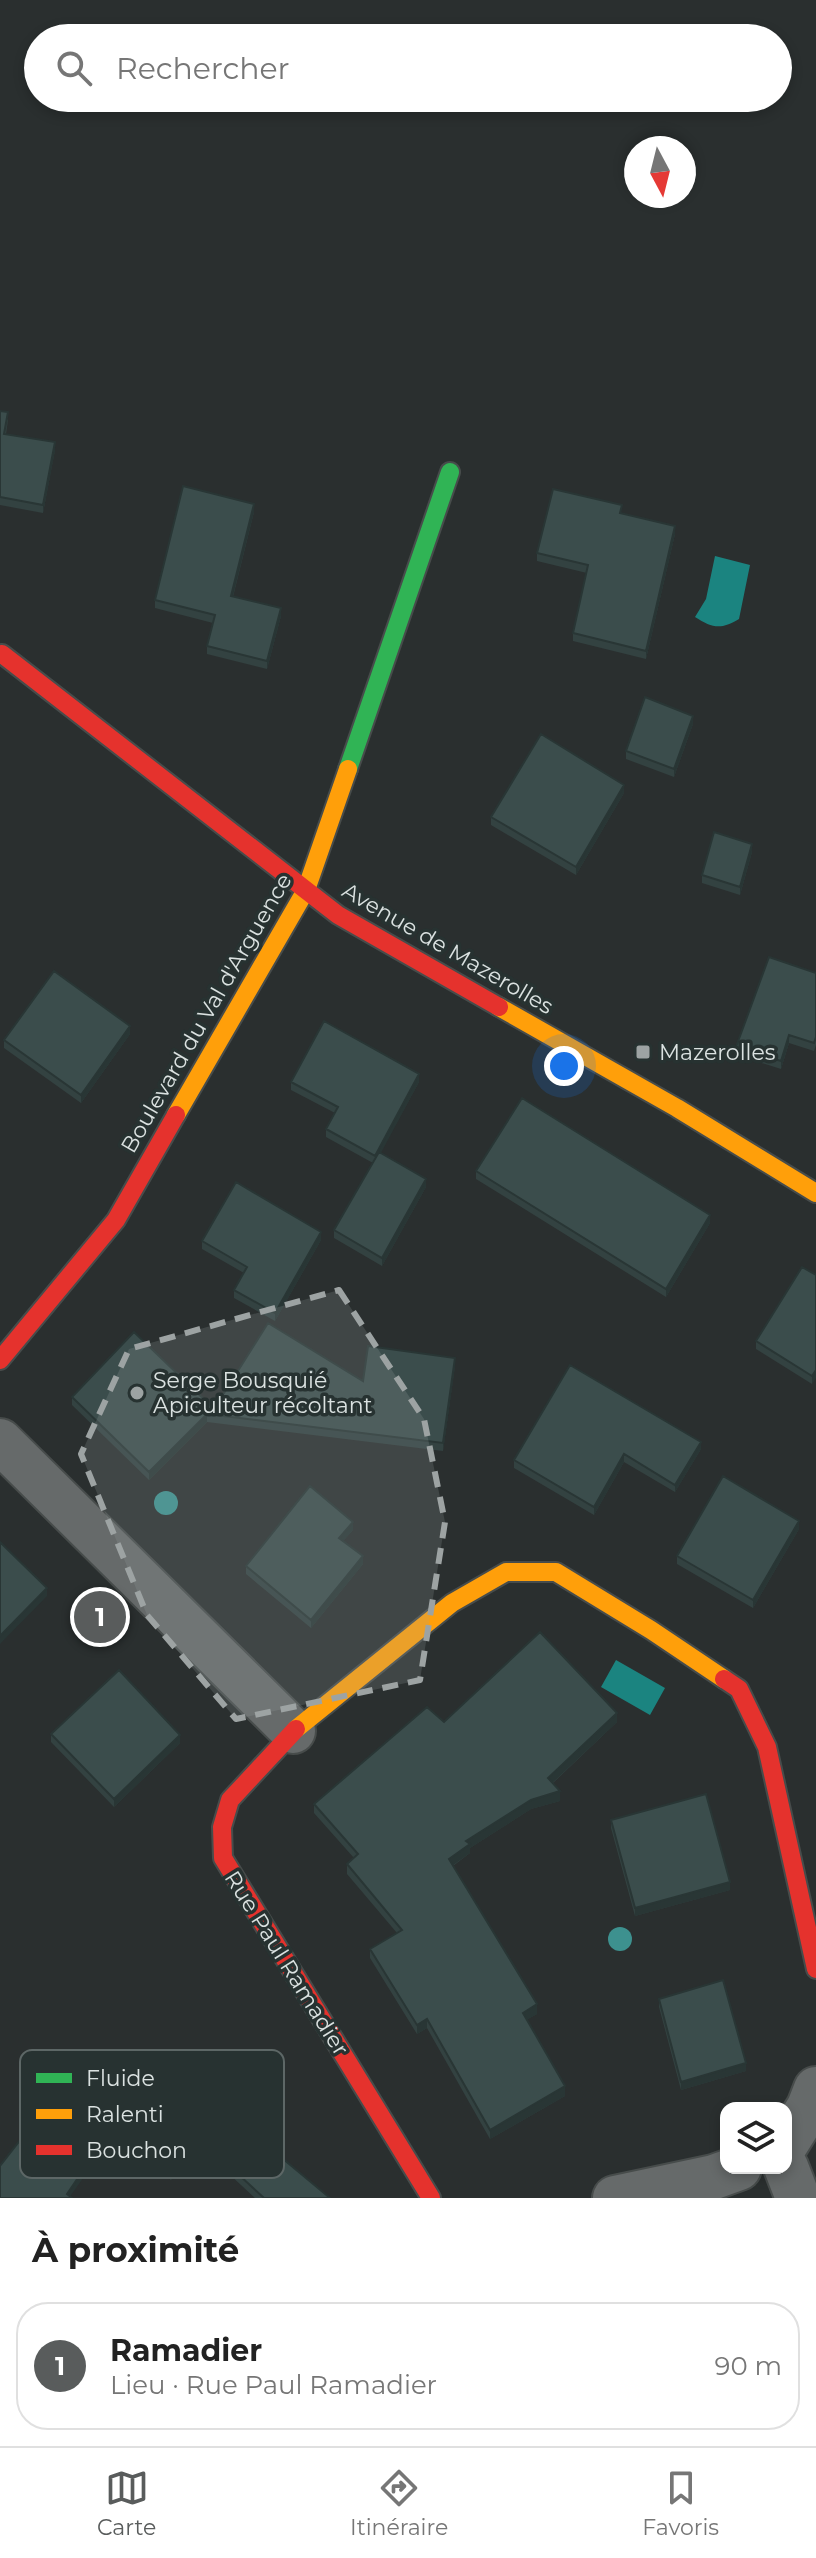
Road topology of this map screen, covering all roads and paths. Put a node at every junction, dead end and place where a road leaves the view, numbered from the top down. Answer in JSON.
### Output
{"nodes":[{"id":1,"x":450,"y":472,"type":"dead end"},
{"id":2,"x":2,"y":654,"type":"edge"},
{"id":3,"x":306,"y":890,"type":"junction"},
{"id":4,"x":816,"y":1193,"type":"edge"},
{"id":5,"x":0,"y":1360,"type":"edge"},
{"id":6,"x":0,"y":1441,"type":"edge"},
{"id":7,"x":293,"y":1731,"type":"junction"},
{"id":8,"x":816,"y":1969,"type":"edge"},
{"id":9,"x":816,"y":2089,"type":"edge"},
{"id":10,"x":792,"y":2134,"type":"edge"},
{"id":11,"x":722,"y":2174,"type":"edge"},
{"id":12,"x":789,"y":2174,"type":"edge"},
{"id":13,"x":431,"y":2198,"type":"edge"},
{"id":14,"x":615,"y":2198,"type":"edge"},
{"id":15,"x":798,"y":2198,"type":"edge"}],
"edges":[{"from":1,"to":3,"type":"street","name":"Boulevard du Val d'Arguence"},
{"from":2,"to":3,"type":"street","name":"Avenue de Mazerolles"},
{"from":3,"to":4,"type":"street","name":"Avenue de Mazerolles"},
{"from":3,"to":5,"type":"street","name":"Boulevard du Val d'Arguence"},
{"from":6,"to":7,"type":"street"},
{"from":7,"to":8,"type":"street","name":"Rue Paul Ramadier"},
{"from":7,"to":13,"type":"street","name":"Rue Paul Ramadier"},
{"from":9,"to":10,"type":"street"},
{"from":11,"to":14,"type":"street"},
{"from":12,"to":15,"type":"street"}]}
